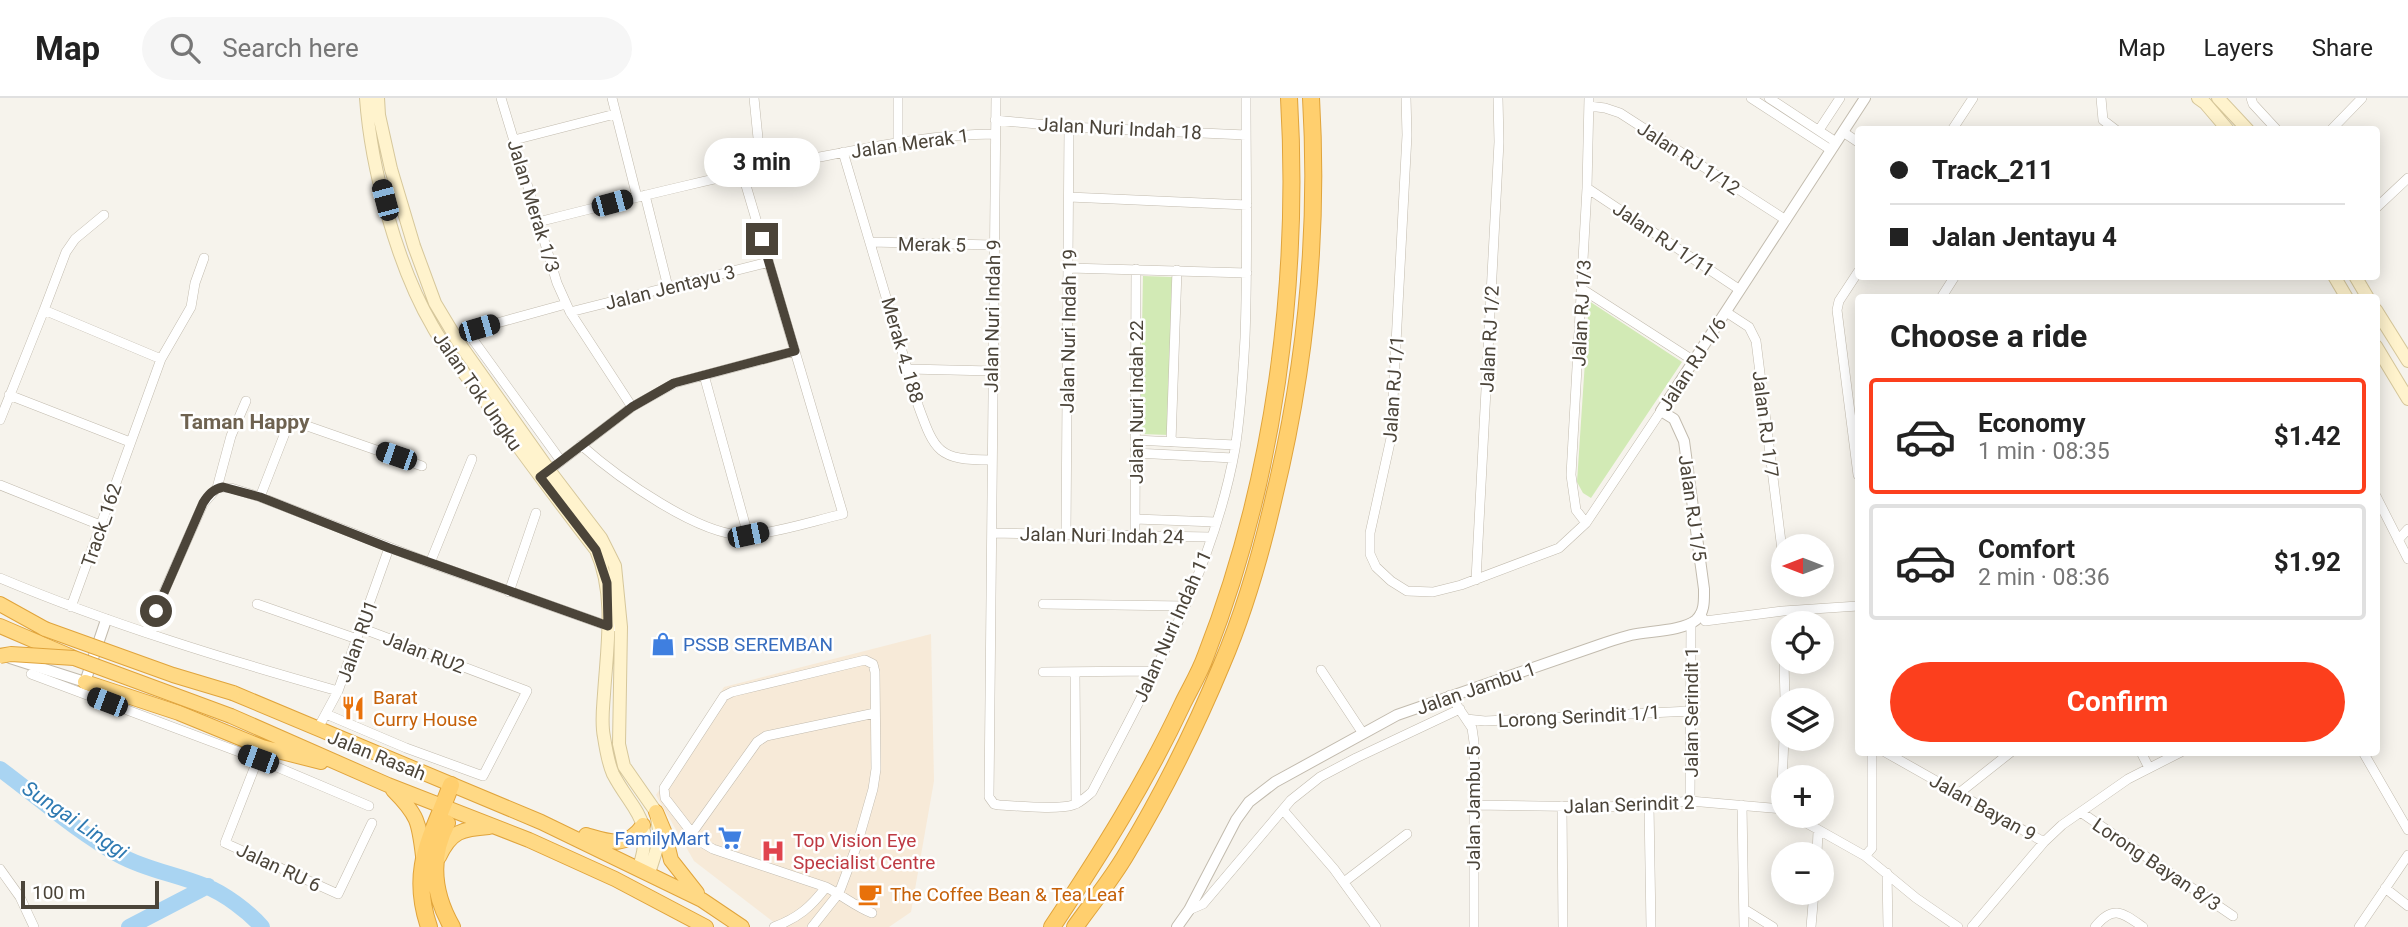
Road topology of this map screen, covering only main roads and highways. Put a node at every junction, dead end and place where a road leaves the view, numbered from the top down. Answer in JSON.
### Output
{"nodes":[{"id":1,"x":366,"y":98,"type":"edge"},
{"id":2,"x":378,"y":98,"type":"edge"},
{"id":3,"x":1289,"y":98,"type":"edge"},
{"id":4,"x":1311,"y":98,"type":"edge"},
{"id":5,"x":2218,"y":98,"type":"edge"},
{"id":6,"x":2204,"y":100,"type":"edge"},
{"id":7,"x":2225,"y":126,"type":"edge"},
{"id":8,"x":2244,"y":126,"type":"edge"},
{"id":9,"x":2380,"y":316,"type":"edge"},
{"id":10,"x":2380,"y":352,"type":"edge"},
{"id":11,"x":2408,"y":361,"type":"edge"},
{"id":12,"x":2406,"y":393,"type":"edge"},
{"id":13,"x":544,"y":473,"type":"junction"},
{"id":14,"x":0,"y":604,"type":"edge"},
{"id":15,"x":0,"y":610,"type":"edge"},
{"id":16,"x":0,"y":626,"type":"edge"},
{"id":17,"x":615,"y":626,"type":"junction"},
{"id":18,"x":45,"y":629,"type":"junction"},
{"id":19,"x":0,"y":655,"type":"edge"},
{"id":20,"x":74,"y":658,"type":"junction"},
{"id":21,"x":85,"y":682,"type":"road end"},
{"id":22,"x":353,"y":769,"type":"junction"},
{"id":23,"x":388,"y":785,"type":"junction"},
{"id":24,"x":456,"y":787,"type":"junction"},
{"id":25,"x":448,"y":808,"type":"junction"},
{"id":26,"x":656,"y":812,"type":"junction"},
{"id":27,"x":541,"y":822,"type":"junction"},
{"id":28,"x":643,"y":825,"type":"junction"},
{"id":29,"x":494,"y":826,"type":"junction"},
{"id":30,"x":1126,"y":855,"type":"junction"},
{"id":31,"x":429,"y":861,"type":"junction"},
{"id":32,"x":642,"y":873,"type":"junction"},
{"id":33,"x":615,"y":879,"type":"junction"},
{"id":34,"x":655,"y":899,"type":"junction"},
{"id":35,"x":702,"y":900,"type":"junction"},
{"id":36,"x":429,"y":927,"type":"edge"},
{"id":37,"x":453,"y":927,"type":"edge"},
{"id":38,"x":706,"y":927,"type":"edge"},
{"id":39,"x":742,"y":927,"type":"edge"},
{"id":40,"x":1052,"y":927,"type":"edge"},
{"id":41,"x":1075,"y":927,"type":"edge"},
{"id":42,"x":1088,"y":927,"type":"edge"}],
"edges":[{"from":1,"to":13,"type":"main road","name":"Jalan Tok Ungku"},
{"from":2,"to":13,"type":"main road","name":"Jalan Tok Ungku"},
{"from":3,"to":40,"type":"highway"},
{"from":4,"to":30,"type":"highway"},
{"from":5,"to":8,"type":"main road"},
{"from":6,"to":7,"type":"main road"},
{"from":9,"to":11,"type":"main road"},
{"from":10,"to":12,"type":"main road"},
{"from":13,"to":17,"type":"main road","name":"Jalan Tok Ungku"},
{"from":14,"to":18,"type":"highway"},
{"from":15,"to":18,"type":"highway","name":"Jalan Rasah"},
{"from":16,"to":20,"type":"highway","name":"Jalan Rasah"},
{"from":17,"to":26,"type":"main road","name":"Jalan Tok Ungku"},
{"from":17,"to":28,"type":"main road","name":"Jalan Tok Ungku"},
{"from":18,"to":24,"type":"highway","name":"Jalan Rasah","bridge":true},
{"from":19,"to":20,"type":"highway","bridge":true},
{"from":20,"to":22,"type":"highway","name":"Jalan Rasah","bridge":true},
{"from":21,"to":22,"type":"highway"},
{"from":22,"to":23,"type":"highway","name":"Jalan Rasah"},
{"from":23,"to":25,"type":"highway","name":"Jalan Rasah"},
{"from":23,"to":31,"type":"highway"},
{"from":24,"to":25,"type":"highway"},
{"from":24,"to":27,"type":"highway","name":"Jalan Rasah"},
{"from":25,"to":29,"type":"highway","name":"Jalan Rasah"},
{"from":25,"to":31,"type":"highway"},
{"from":26,"to":32,"type":"main road"},
{"from":26,"to":35,"type":"highway"},
{"from":27,"to":28,"type":"highway"},
{"from":27,"to":32,"type":"highway","name":"Jalan Rasah"},
{"from":28,"to":32,"type":"main road"},
{"from":29,"to":31,"type":"highway"},
{"from":29,"to":33,"type":"highway","name":"Jalan Rasah"},
{"from":30,"to":41,"type":"highway"},
{"from":30,"to":42,"type":"highway"},
{"from":31,"to":36,"type":"highway"},
{"from":31,"to":37,"type":"highway"},
{"from":32,"to":33,"type":"highway"},
{"from":32,"to":34,"type":"highway"},
{"from":32,"to":35,"type":"highway","name":"Jalan Rasah"},
{"from":33,"to":34,"type":"highway","name":"Jalan Rasah"},
{"from":34,"to":38,"type":"highway","name":"Jalan Rasah"},
{"from":35,"to":39,"type":"highway","name":"Jalan Rasah"}]}
